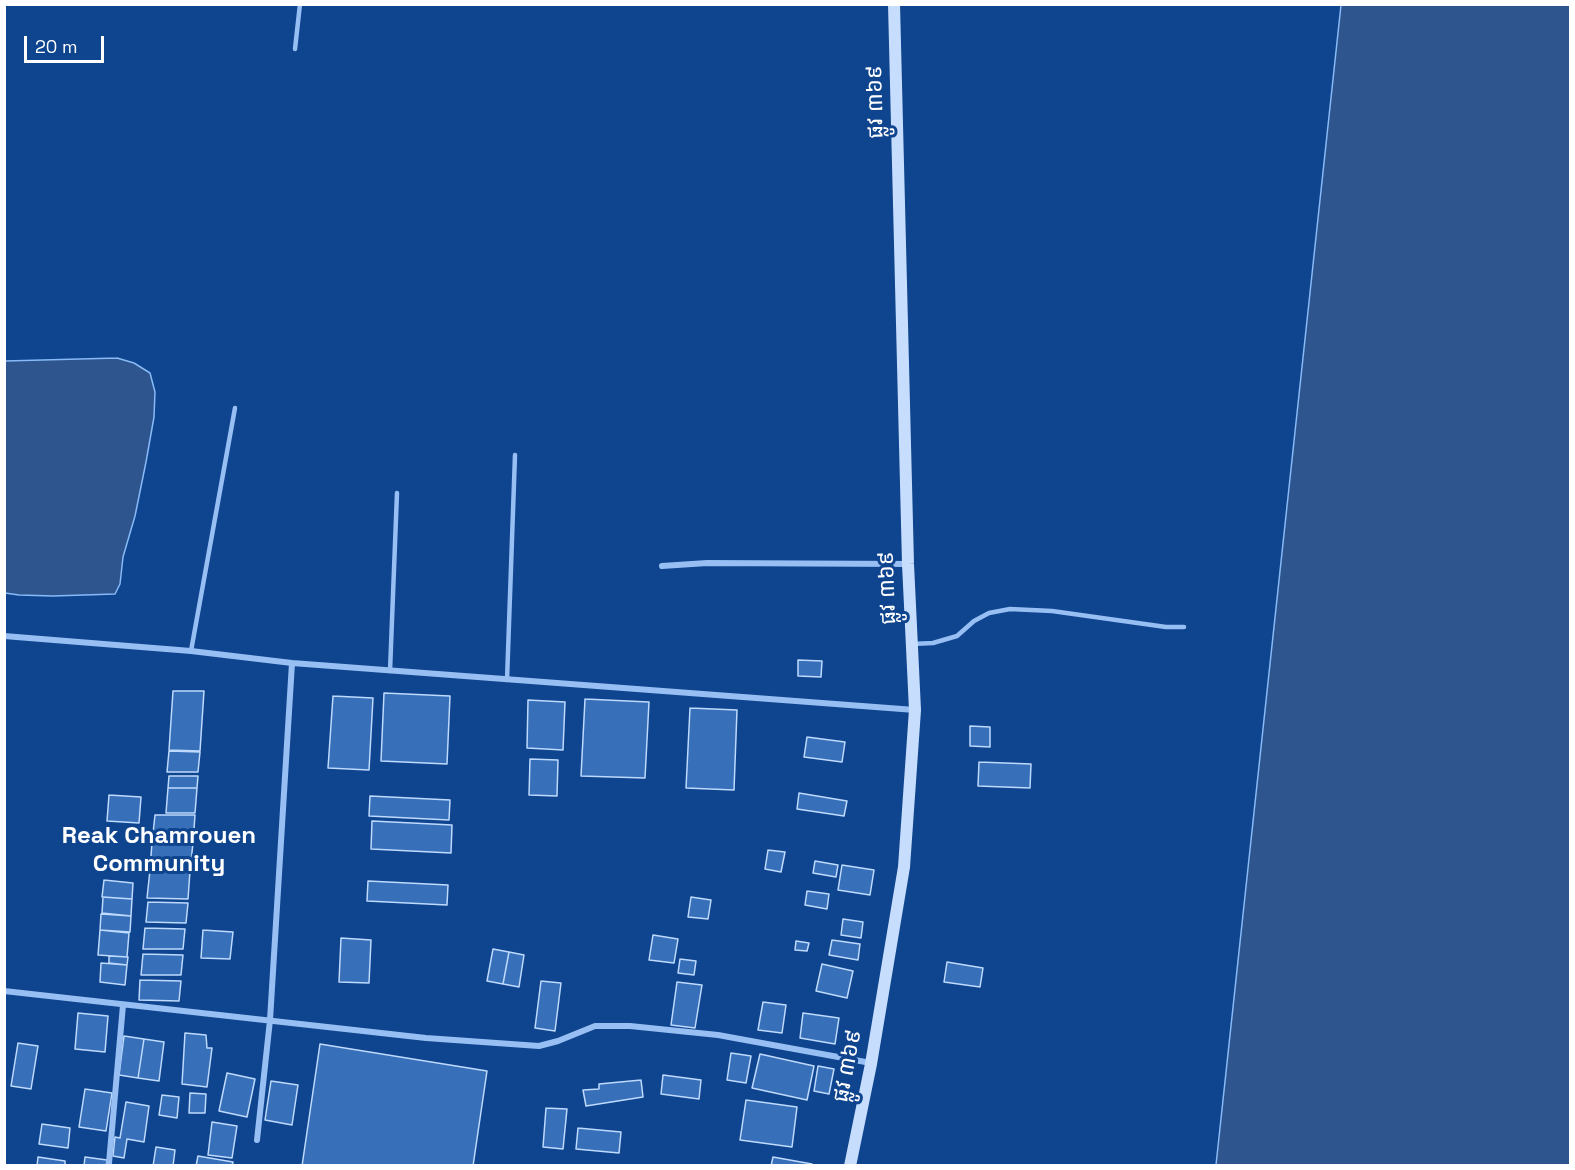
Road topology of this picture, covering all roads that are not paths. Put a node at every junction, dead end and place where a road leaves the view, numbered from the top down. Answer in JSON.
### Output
{"nodes":[{"id":1,"x":300,"y":4,"type":"edge"},
{"id":2,"x":894,"y":4,"type":"edge"},
{"id":3,"x":294,"y":48,"type":"dead end"},
{"id":4,"x":235,"y":408,"type":"dead end"},
{"id":5,"x":515,"y":455,"type":"dead end"},
{"id":6,"x":397,"y":493,"type":"dead end"},
{"id":7,"x":908,"y":564,"type":"junction"},
{"id":8,"x":662,"y":566,"type":"dead end"},
{"id":9,"x":1184,"y":627,"type":"dead end"},
{"id":10,"x":4,"y":636,"type":"edge"},
{"id":11,"x":912,"y":644,"type":"junction"},
{"id":12,"x":191,"y":651,"type":"junction"},
{"id":13,"x":292,"y":663,"type":"junction"},
{"id":14,"x":390,"y":671,"type":"junction"},
{"id":15,"x":507,"y":680,"type":"junction"},
{"id":16,"x":915,"y":711,"type":"junction"},
{"id":17,"x":4,"y":991,"type":"edge"},
{"id":18,"x":123,"y":1005,"type":"junction"},
{"id":19,"x":270,"y":1020,"type":"junction"},
{"id":20,"x":871,"y":1064,"type":"junction"},
{"id":21,"x":257,"y":1140,"type":"dead end"},
{"id":22,"x":109,"y":1163,"type":"dead end"},
{"id":23,"x":850,"y":1166,"type":"edge"}],
"edges":[{"from":1,"to":3,"type":"lane"},
{"from":2,"to":7,"type":"main road","name":"ផ្លូវ ៣៦៩"},
{"from":4,"to":12,"type":"lane"},
{"from":5,"to":15,"type":"lane"},
{"from":6,"to":14,"type":"lane"},
{"from":7,"to":8,"type":"street"},
{"from":7,"to":11,"type":"main road","name":"ផ្លូវ ៣៦៩"},
{"from":9,"to":11,"type":"lane"},
{"from":10,"to":12,"type":"street"},
{"from":11,"to":16,"type":"main road","name":"ផ្លូវ ៣៦៩"},
{"from":12,"to":13,"type":"street"},
{"from":13,"to":14,"type":"street"},
{"from":13,"to":19,"type":"street"},
{"from":14,"to":15,"type":"street"},
{"from":15,"to":16,"type":"street"},
{"from":16,"to":20,"type":"main road","name":"ផ្លូវ ៣៦៩"},
{"from":17,"to":18,"type":"street"},
{"from":18,"to":19,"type":"street"},
{"from":18,"to":22,"type":"street"},
{"from":19,"to":20,"type":"street"},
{"from":19,"to":21,"type":"street"},
{"from":20,"to":23,"type":"main road","name":"ផ្លូវ ៣៦៩"}]}
